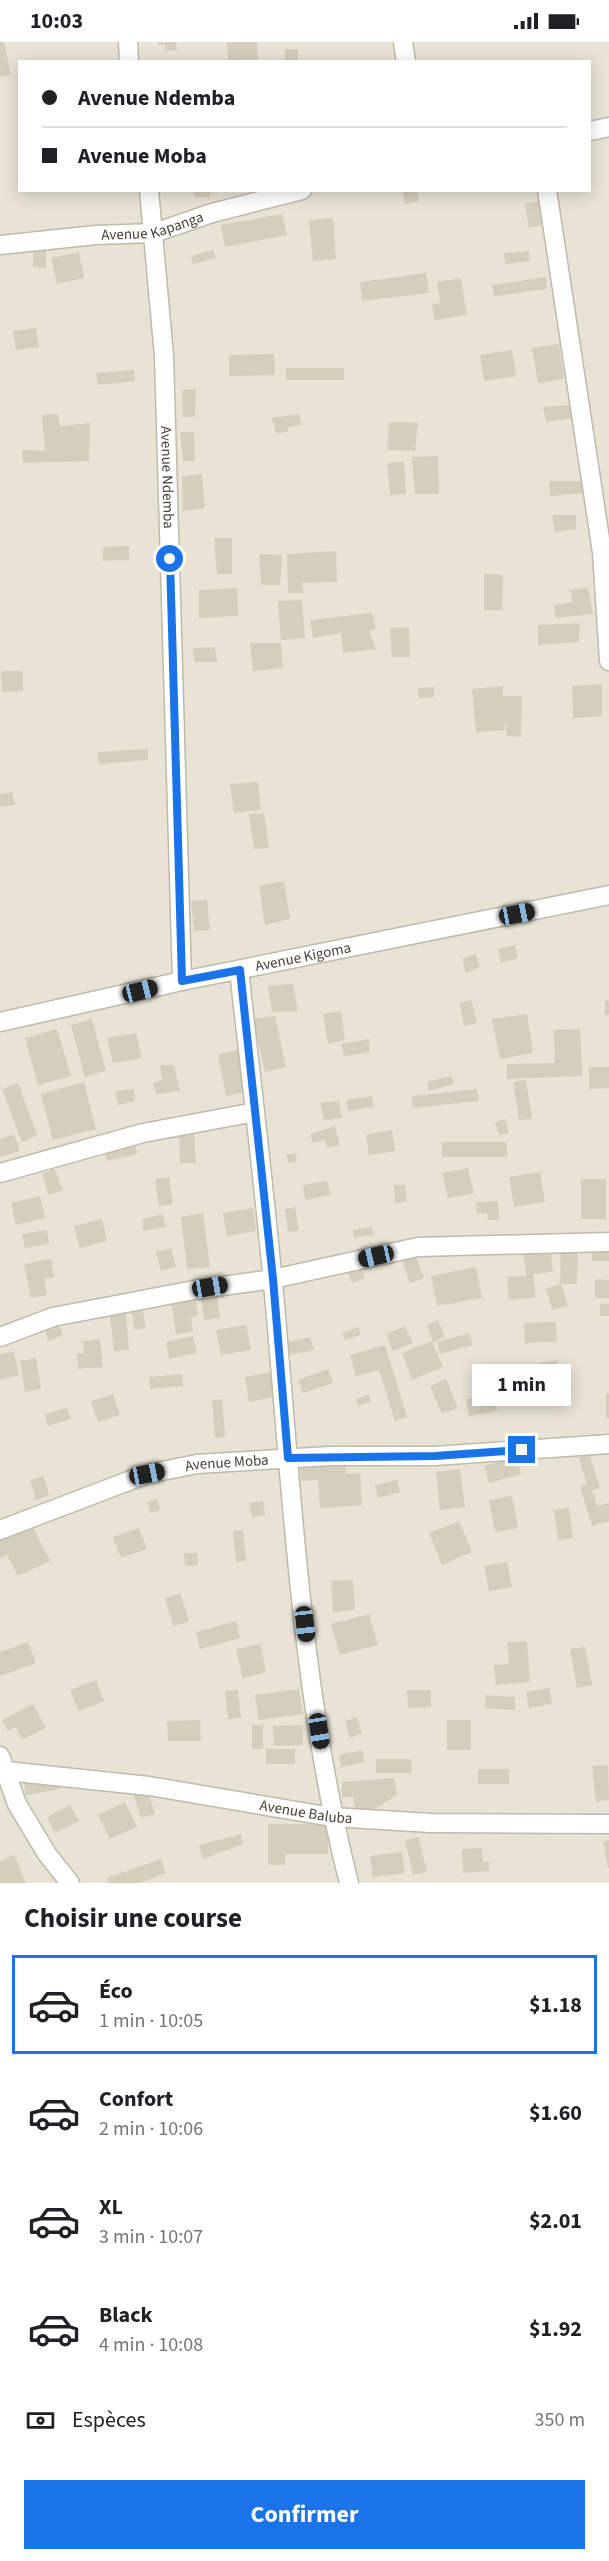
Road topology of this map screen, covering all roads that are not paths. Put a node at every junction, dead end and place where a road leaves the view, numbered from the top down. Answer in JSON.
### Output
{"nodes":[{"id":1,"x":128,"y":42,"type":"edge"},
{"id":2,"x":403,"y":42,"type":"edge"},
{"id":3,"x":129,"y":60,"type":"edge"},
{"id":4,"x":406,"y":60,"type":"edge"},
{"id":5,"x":609,"y":127,"type":"edge"},
{"id":6,"x":591,"y":131,"type":"edge"},
{"id":7,"x":149,"y":192,"type":"edge"},
{"id":8,"x":294,"y":192,"type":"edge"},
{"id":9,"x":547,"y":192,"type":"edge"},
{"id":10,"x":154,"y":233,"type":"junction"},
{"id":11,"x":0,"y":244,"type":"edge"},
{"id":12,"x":609,"y":661,"type":"edge"},
{"id":13,"x":609,"y":895,"type":"edge"},
{"id":14,"x":240,"y":970,"type":"junction"},
{"id":15,"x":182,"y":981,"type":"junction"},
{"id":16,"x":0,"y":1022,"type":"edge"},
{"id":17,"x":255,"y":1112,"type":"junction"},
{"id":18,"x":0,"y":1173,"type":"edge"},
{"id":19,"x":609,"y":1242,"type":"edge"},
{"id":20,"x":273,"y":1279,"type":"junction"},
{"id":21,"x":0,"y":1337,"type":"edge"},
{"id":22,"x":609,"y":1444,"type":"edge"},
{"id":23,"x":288,"y":1458,"type":"junction"},
{"id":24,"x":0,"y":1530,"type":"edge"},
{"id":25,"x":3,"y":1763,"type":"edge"},
{"id":26,"x":332,"y":1817,"type":"junction"},
{"id":27,"x":609,"y":1824,"type":"edge"},
{"id":28,"x":70,"y":1883,"type":"edge"},
{"id":29,"x":349,"y":1883,"type":"edge"}],
"edges":[{"from":1,"to":3,"type":"street"},
{"from":2,"to":4,"type":"street"},
{"from":5,"to":6,"type":"street"},
{"from":7,"to":10,"type":"street","name":"Avenue Ndemba"},
{"from":8,"to":10,"type":"street","name":"Avenue Kapanga"},
{"from":9,"to":12,"type":"street"},
{"from":10,"to":11,"type":"street","name":"Avenue Kapanga"},
{"from":10,"to":15,"type":"street","name":"Avenue Ndemba"},
{"from":13,"to":14,"type":"street","name":"Avenue Kigoma"},
{"from":14,"to":15,"type":"street","name":"Avenue Kigoma"},
{"from":14,"to":17,"type":"street"},
{"from":15,"to":16,"type":"street","name":"Avenue Kigoma"},
{"from":17,"to":18,"type":"street"},
{"from":17,"to":20,"type":"street"},
{"from":19,"to":20,"type":"street"},
{"from":20,"to":21,"type":"street"},
{"from":20,"to":23,"type":"street"},
{"from":22,"to":23,"type":"street","name":"Avenue Moba"},
{"from":23,"to":24,"type":"street","name":"Avenue Moba"},
{"from":23,"to":26,"type":"street"},
{"from":25,"to":26,"type":"street","name":"Avenue Baluba"},
{"from":25,"to":28,"type":"street"},
{"from":26,"to":27,"type":"street","name":"Avenue Baluba"},
{"from":26,"to":29,"type":"street"}]}
